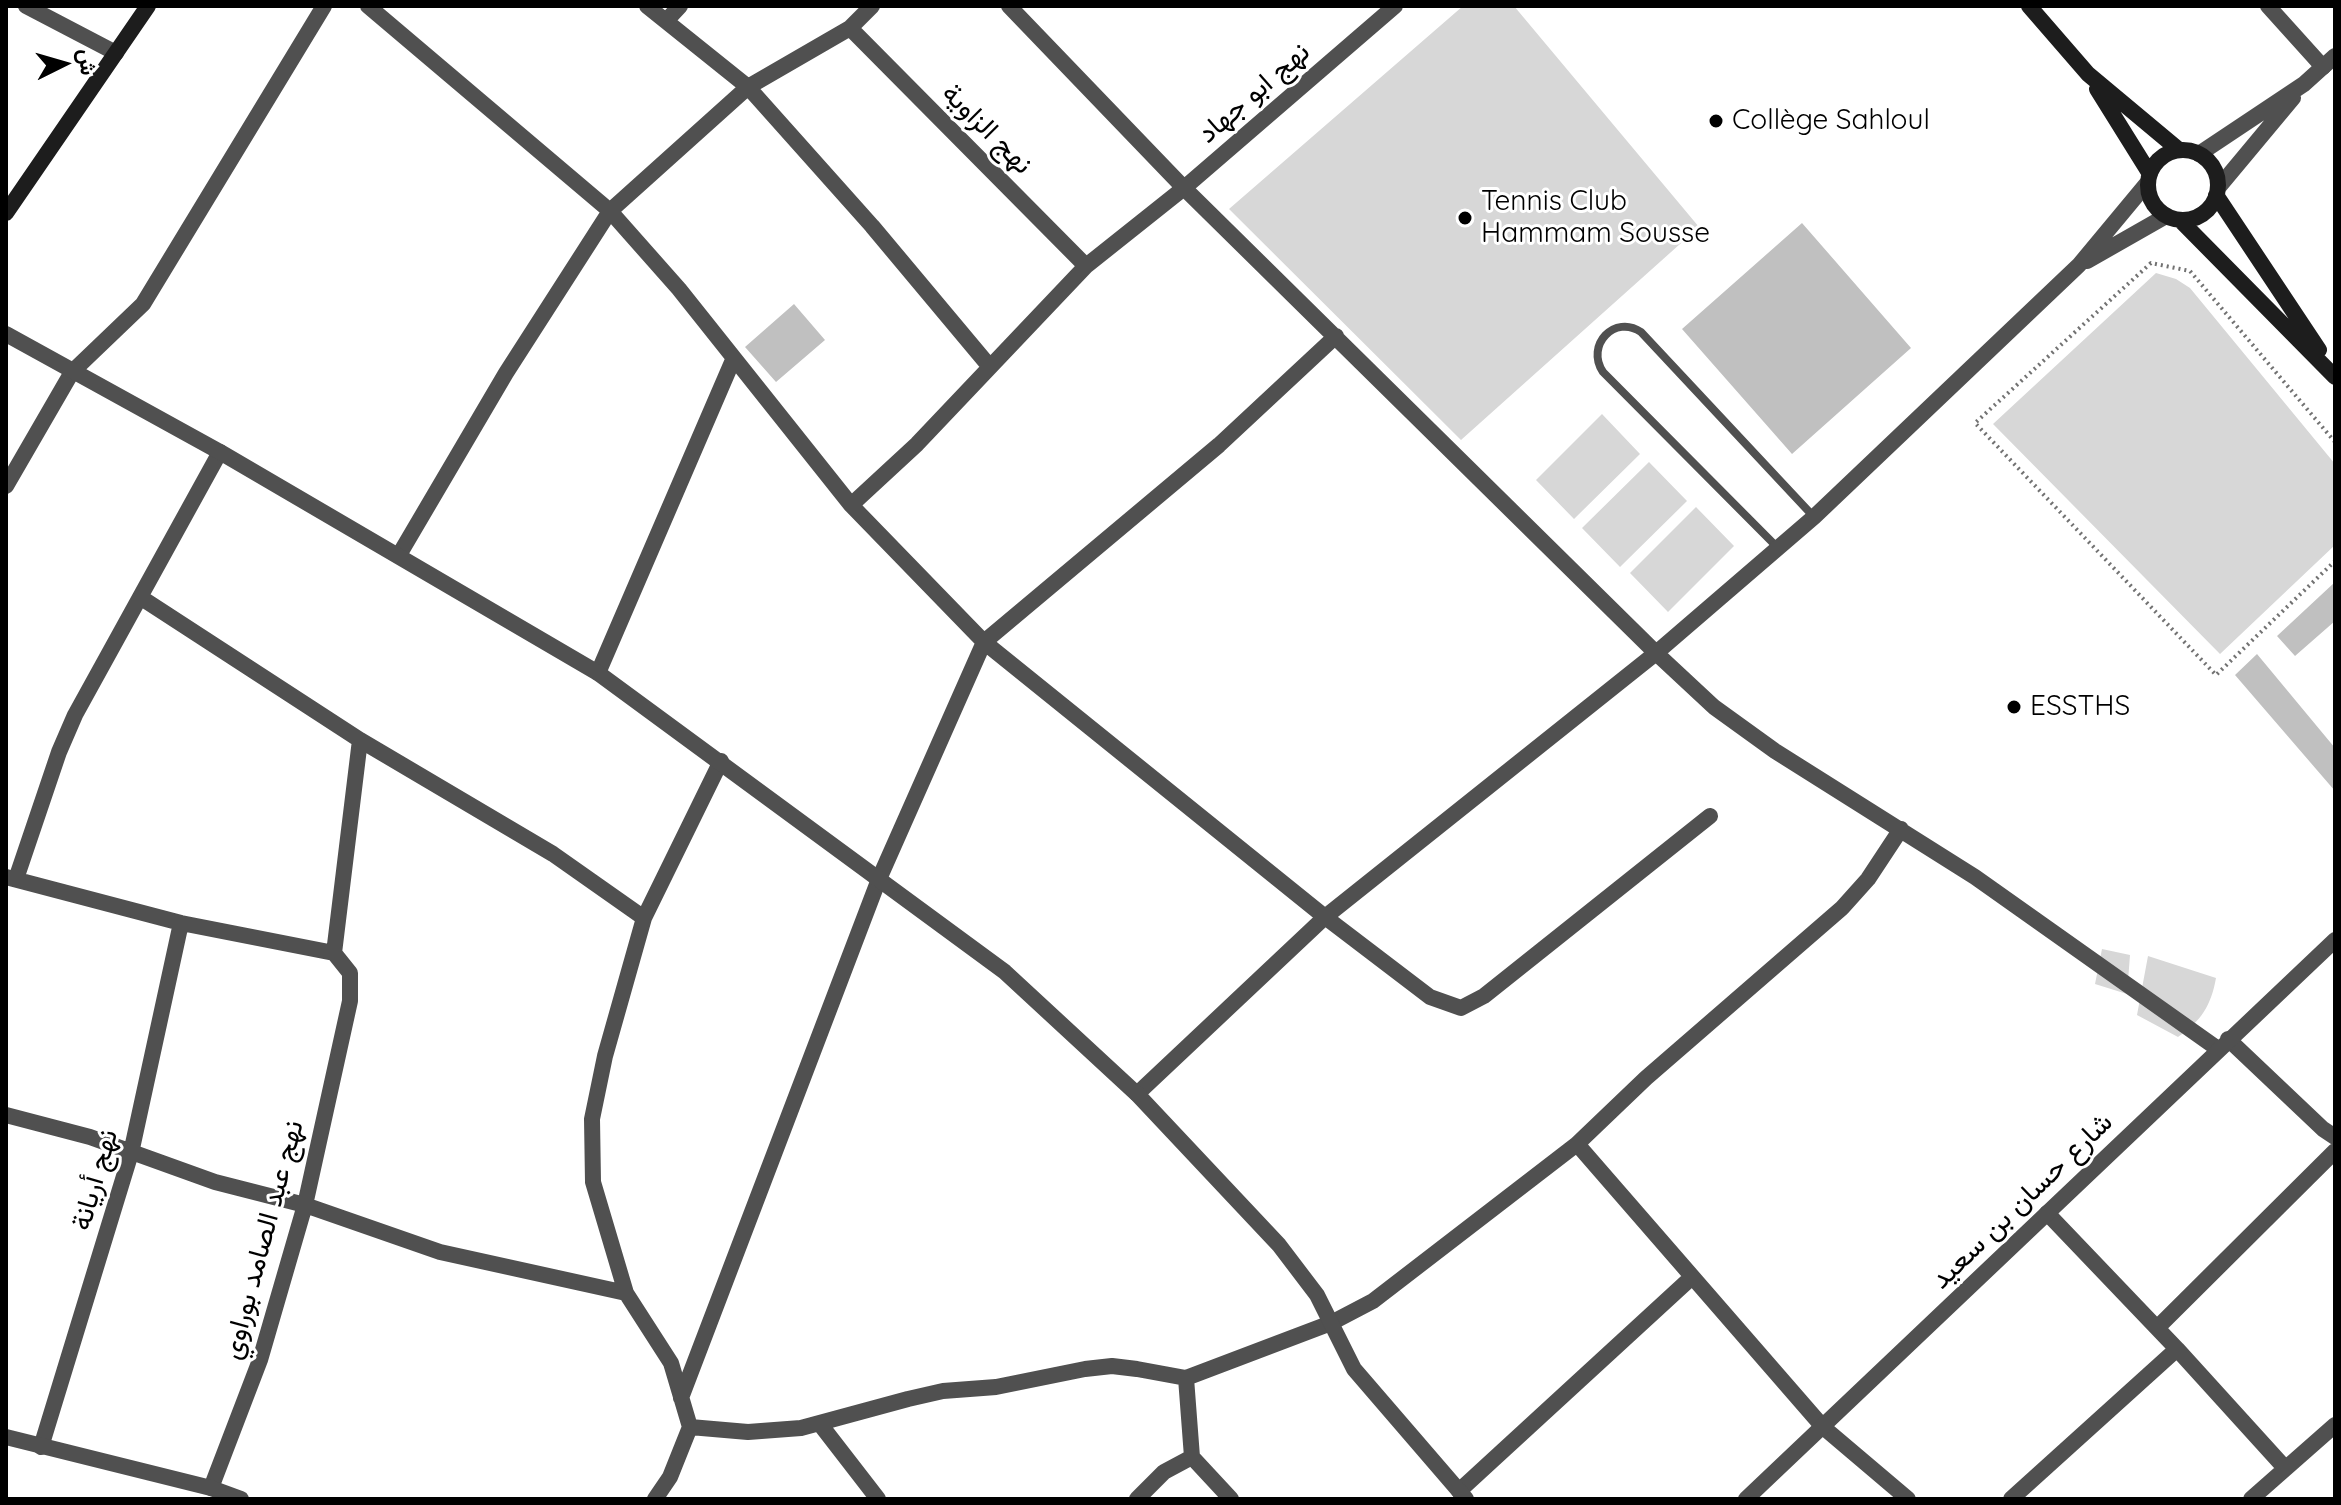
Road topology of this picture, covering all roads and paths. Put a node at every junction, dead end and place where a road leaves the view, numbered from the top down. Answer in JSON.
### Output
{"nodes":[{"id":1,"x":26,"y":6,"type":"edge"},
{"id":2,"x":148,"y":6,"type":"edge"},
{"id":3,"x":324,"y":6,"type":"edge"},
{"id":4,"x":368,"y":6,"type":"edge"},
{"id":5,"x":647,"y":6,"type":"edge"},
{"id":6,"x":680,"y":6,"type":"edge"},
{"id":7,"x":872,"y":6,"type":"edge"},
{"id":8,"x":1009,"y":6,"type":"edge"},
{"id":9,"x":1395,"y":6,"type":"edge"},
{"id":10,"x":2029,"y":6,"type":"edge"},
{"id":11,"x":2268,"y":6,"type":"edge"},
{"id":12,"x":666,"y":21,"type":"junction"},
{"id":13,"x":850,"y":28,"type":"junction"},
{"id":14,"x":116,"y":53,"type":"junction"},
{"id":15,"x":2329,"y":62,"type":"edge"},
{"id":16,"x":2088,"y":74,"type":"junction"},
{"id":17,"x":2304,"y":84,"type":"junction"},
{"id":18,"x":748,"y":87,"type":"junction"},
{"id":19,"x":2179,"y":150,"type":"junction"},
{"id":20,"x":2199,"y":154,"type":"junction"},
{"id":21,"x":2149,"y":178,"type":"junction"},
{"id":22,"x":1184,"y":188,"type":"junction"},
{"id":23,"x":2217,"y":192,"type":"junction"},
{"id":24,"x":7,"y":211,"type":"edge"},
{"id":25,"x":610,"y":211,"type":"junction"},
{"id":26,"x":2173,"y":218,"type":"junction"},
{"id":27,"x":2079,"y":265,"type":"junction"},
{"id":28,"x":1086,"y":266,"type":"junction"},
{"id":29,"x":6,"y":334,"type":"edge"},
{"id":30,"x":1336,"y":336,"type":"junction"},
{"id":31,"x":733,"y":360,"type":"junction"},
{"id":32,"x":990,"y":367,"type":"junction"},
{"id":33,"x":72,"y":372,"type":"junction"},
{"id":34,"x":2335,"y":376,"type":"edge"},
{"id":35,"x":2335,"y":442,"type":"edge"},
{"id":36,"x":220,"y":452,"type":"junction"},
{"id":37,"x":6,"y":486,"type":"edge"},
{"id":38,"x":851,"y":505,"type":"junction"},
{"id":39,"x":1814,"y":517,"type":"junction"},
{"id":40,"x":1777,"y":547,"type":"junction"},
{"id":41,"x":399,"y":555,"type":"junction"},
{"id":42,"x":2335,"y":561,"type":"edge"},
{"id":43,"x":140,"y":597,"type":"junction"},
{"id":44,"x":984,"y":642,"type":"junction"},
{"id":45,"x":1656,"y":653,"type":"junction"},
{"id":46,"x":598,"y":673,"type":"junction"},
{"id":47,"x":360,"y":740,"type":"junction"},
{"id":48,"x":721,"y":761,"type":"junction"},
{"id":49,"x":1710,"y":816,"type":"dead end"},
{"id":50,"x":1901,"y":829,"type":"junction"},
{"id":51,"x":11,"y":878,"type":"edge"},
{"id":52,"x":879,"y":879,"type":"junction"},
{"id":53,"x":1325,"y":917,"type":"junction"},
{"id":54,"x":644,"y":918,"type":"junction"},
{"id":55,"x":181,"y":923,"type":"junction"},
{"id":56,"x":2335,"y":940,"type":"edge"},
{"id":57,"x":334,"y":953,"type":"junction"},
{"id":58,"x":2223,"y":1044,"type":"junction"},
{"id":59,"x":1137,"y":1094,"type":"junction"},
{"id":60,"x":6,"y":1115,"type":"edge"},
{"id":61,"x":2335,"y":1137,"type":"edge"},
{"id":62,"x":1577,"y":1144,"type":"junction"},
{"id":63,"x":2335,"y":1151,"type":"edge"},
{"id":64,"x":131,"y":1153,"type":"junction"},
{"id":65,"x":305,"y":1205,"type":"junction"},
{"id":66,"x":2047,"y":1213,"type":"junction"},
{"id":67,"x":1692,"y":1277,"type":"junction"},
{"id":68,"x":626,"y":1293,"type":"junction"},
{"id":69,"x":1331,"y":1323,"type":"junction"},
{"id":70,"x":2157,"y":1328,"type":"junction"},
{"id":71,"x":2177,"y":1349,"type":"junction"},
{"id":72,"x":1186,"y":1378,"type":"junction"},
{"id":73,"x":681,"y":1398,"type":"junction"},
{"id":74,"x":820,"y":1424,"type":"junction"},
{"id":75,"x":2335,"y":1425,"type":"edge"},
{"id":76,"x":690,"y":1427,"type":"junction"},
{"id":77,"x":1823,"y":1427,"type":"junction"},
{"id":78,"x":6,"y":1437,"type":"edge"},
{"id":79,"x":41,"y":1447,"type":"junction"},
{"id":80,"x":1192,"y":1457,"type":"junction"},
{"id":81,"x":2285,"y":1468,"type":"junction"},
{"id":82,"x":211,"y":1488,"type":"junction"},
{"id":83,"x":1463,"y":1495,"type":"edge"},
{"id":84,"x":238,"y":1498,"type":"edge"},
{"id":85,"x":655,"y":1499,"type":"edge"},
{"id":86,"x":878,"y":1499,"type":"edge"},
{"id":87,"x":1137,"y":1499,"type":"edge"},
{"id":88,"x":1231,"y":1499,"type":"edge"},
{"id":89,"x":1746,"y":1499,"type":"edge"},
{"id":90,"x":1908,"y":1499,"type":"edge"},
{"id":91,"x":2011,"y":1499,"type":"edge"},
{"id":92,"x":2251,"y":1499,"type":"edge"}],
"edges":[{"from":1,"to":14,"type":"street"},
{"from":2,"to":14,"type":"main road"},
{"from":3,"to":33,"type":"street"},
{"from":4,"to":25,"type":"street"},
{"from":5,"to":12,"type":"street"},
{"from":6,"to":12,"type":"street"},
{"from":7,"to":13,"type":"street"},
{"from":8,"to":22,"type":"street"},
{"from":9,"to":22,"type":"street","name":"نهج ابو جهاد"},
{"from":10,"to":16,"type":"main road"},
{"from":11,"to":15,"type":"street"},
{"from":12,"to":18,"type":"street"},
{"from":13,"to":18,"type":"street"},
{"from":13,"to":28,"type":"street","name":"نهج الزاوية"},
{"from":14,"to":24,"type":"main road"},
{"from":15,"to":17,"type":"street"},
{"from":16,"to":19,"type":"main road"},
{"from":16,"to":21,"type":"main road"},
{"from":17,"to":20,"type":"street"},
{"from":17,"to":23,"type":"street"},
{"from":18,"to":25,"type":"street"},
{"from":18,"to":32,"type":"street"},
{"from":19,"to":20,"type":"main road"},
{"from":19,"to":21,"type":"main road"},
{"from":20,"to":23,"type":"main road"},
{"from":21,"to":26,"type":"main road"},
{"from":21,"to":27,"type":"street"},
{"from":22,"to":28,"type":"street","name":"نهج ابو جهاد"},
{"from":22,"to":30,"type":"street"},
{"from":23,"to":26,"type":"main road"},
{"from":23,"to":34,"type":"main road"},
{"from":25,"to":31,"type":"street"},
{"from":25,"to":41,"type":"street"},
{"from":26,"to":27,"type":"street"},
{"from":26,"to":34,"type":"main road"},
{"from":27,"to":39,"type":"street"},
{"from":28,"to":32,"type":"street","name":"نهج ابو جهاد"},
{"from":29,"to":33,"type":"street"},
{"from":30,"to":44,"type":"street"},
{"from":30,"to":45,"type":"street"},
{"from":31,"to":38,"type":"street"},
{"from":31,"to":46,"type":"street"},
{"from":32,"to":38,"type":"street","name":"نهج ابو جهاد"},
{"from":33,"to":36,"type":"street"},
{"from":33,"to":37,"type":"street"},
{"from":35,"to":42,"type":"path"},
{"from":36,"to":41,"type":"street"},
{"from":36,"to":43,"type":"street"},
{"from":38,"to":44,"type":"street"},
{"from":39,"to":40,"type":"street"},
{"from":39,"to":40,"type":"lane"},
{"from":40,"to":45,"type":"street"},
{"from":41,"to":46,"type":"street"},
{"from":43,"to":47,"type":"street"},
{"from":43,"to":51,"type":"street"},
{"from":44,"to":52,"type":"street"},
{"from":44,"to":53,"type":"street"},
{"from":45,"to":50,"type":"street"},
{"from":45,"to":53,"type":"street"},
{"from":46,"to":48,"type":"street"},
{"from":47,"to":54,"type":"street"},
{"from":47,"to":57,"type":"street"},
{"from":48,"to":52,"type":"street"},
{"from":48,"to":54,"type":"street"},
{"from":49,"to":53,"type":"street"},
{"from":50,"to":58,"type":"street"},
{"from":50,"to":62,"type":"street"},
{"from":51,"to":55,"type":"street"},
{"from":52,"to":59,"type":"street"},
{"from":52,"to":73,"type":"street"},
{"from":53,"to":59,"type":"street"},
{"from":54,"to":68,"type":"street"},
{"from":55,"to":57,"type":"street"},
{"from":55,"to":64,"type":"street","name":"نهج أريانة"},
{"from":56,"to":58,"type":"street","name":"شارع حسان بن سعيد"},
{"from":57,"to":65,"type":"street","name":"نهج عبد الصامد بوراوي"},
{"from":58,"to":61,"type":"street"},
{"from":58,"to":66,"type":"street","name":"شارع حسان بن سعيد"},
{"from":59,"to":69,"type":"street"},
{"from":60,"to":64,"type":"street"},
{"from":62,"to":67,"type":"street"},
{"from":62,"to":69,"type":"street"},
{"from":63,"to":70,"type":"street"},
{"from":64,"to":65,"type":"street"},
{"from":64,"to":79,"type":"street","name":"نهج أريانة"},
{"from":65,"to":68,"type":"street"},
{"from":65,"to":82,"type":"street","name":"نهج عبد الصامد بوراوي"},
{"from":66,"to":70,"type":"street"},
{"from":66,"to":77,"type":"street","name":"شارع حسان بن سعيد"},
{"from":67,"to":77,"type":"street"},
{"from":67,"to":83,"type":"street"},
{"from":68,"to":73,"type":"street"},
{"from":69,"to":72,"type":"street"},
{"from":69,"to":83,"type":"street"},
{"from":70,"to":71,"type":"street"},
{"from":71,"to":81,"type":"street"},
{"from":71,"to":91,"type":"street"},
{"from":72,"to":74,"type":"street"},
{"from":72,"to":80,"type":"street"},
{"from":73,"to":76,"type":"street"},
{"from":74,"to":76,"type":"street"},
{"from":74,"to":86,"type":"street"},
{"from":75,"to":81,"type":"street"},
{"from":76,"to":85,"type":"street"},
{"from":77,"to":89,"type":"street","name":"شارع حسان بن سعيد"},
{"from":77,"to":90,"type":"street"},
{"from":78,"to":79,"type":"street"},
{"from":79,"to":82,"type":"street"},
{"from":80,"to":87,"type":"street"},
{"from":80,"to":88,"type":"street"},
{"from":81,"to":92,"type":"street"},
{"from":82,"to":84,"type":"street"}]}
